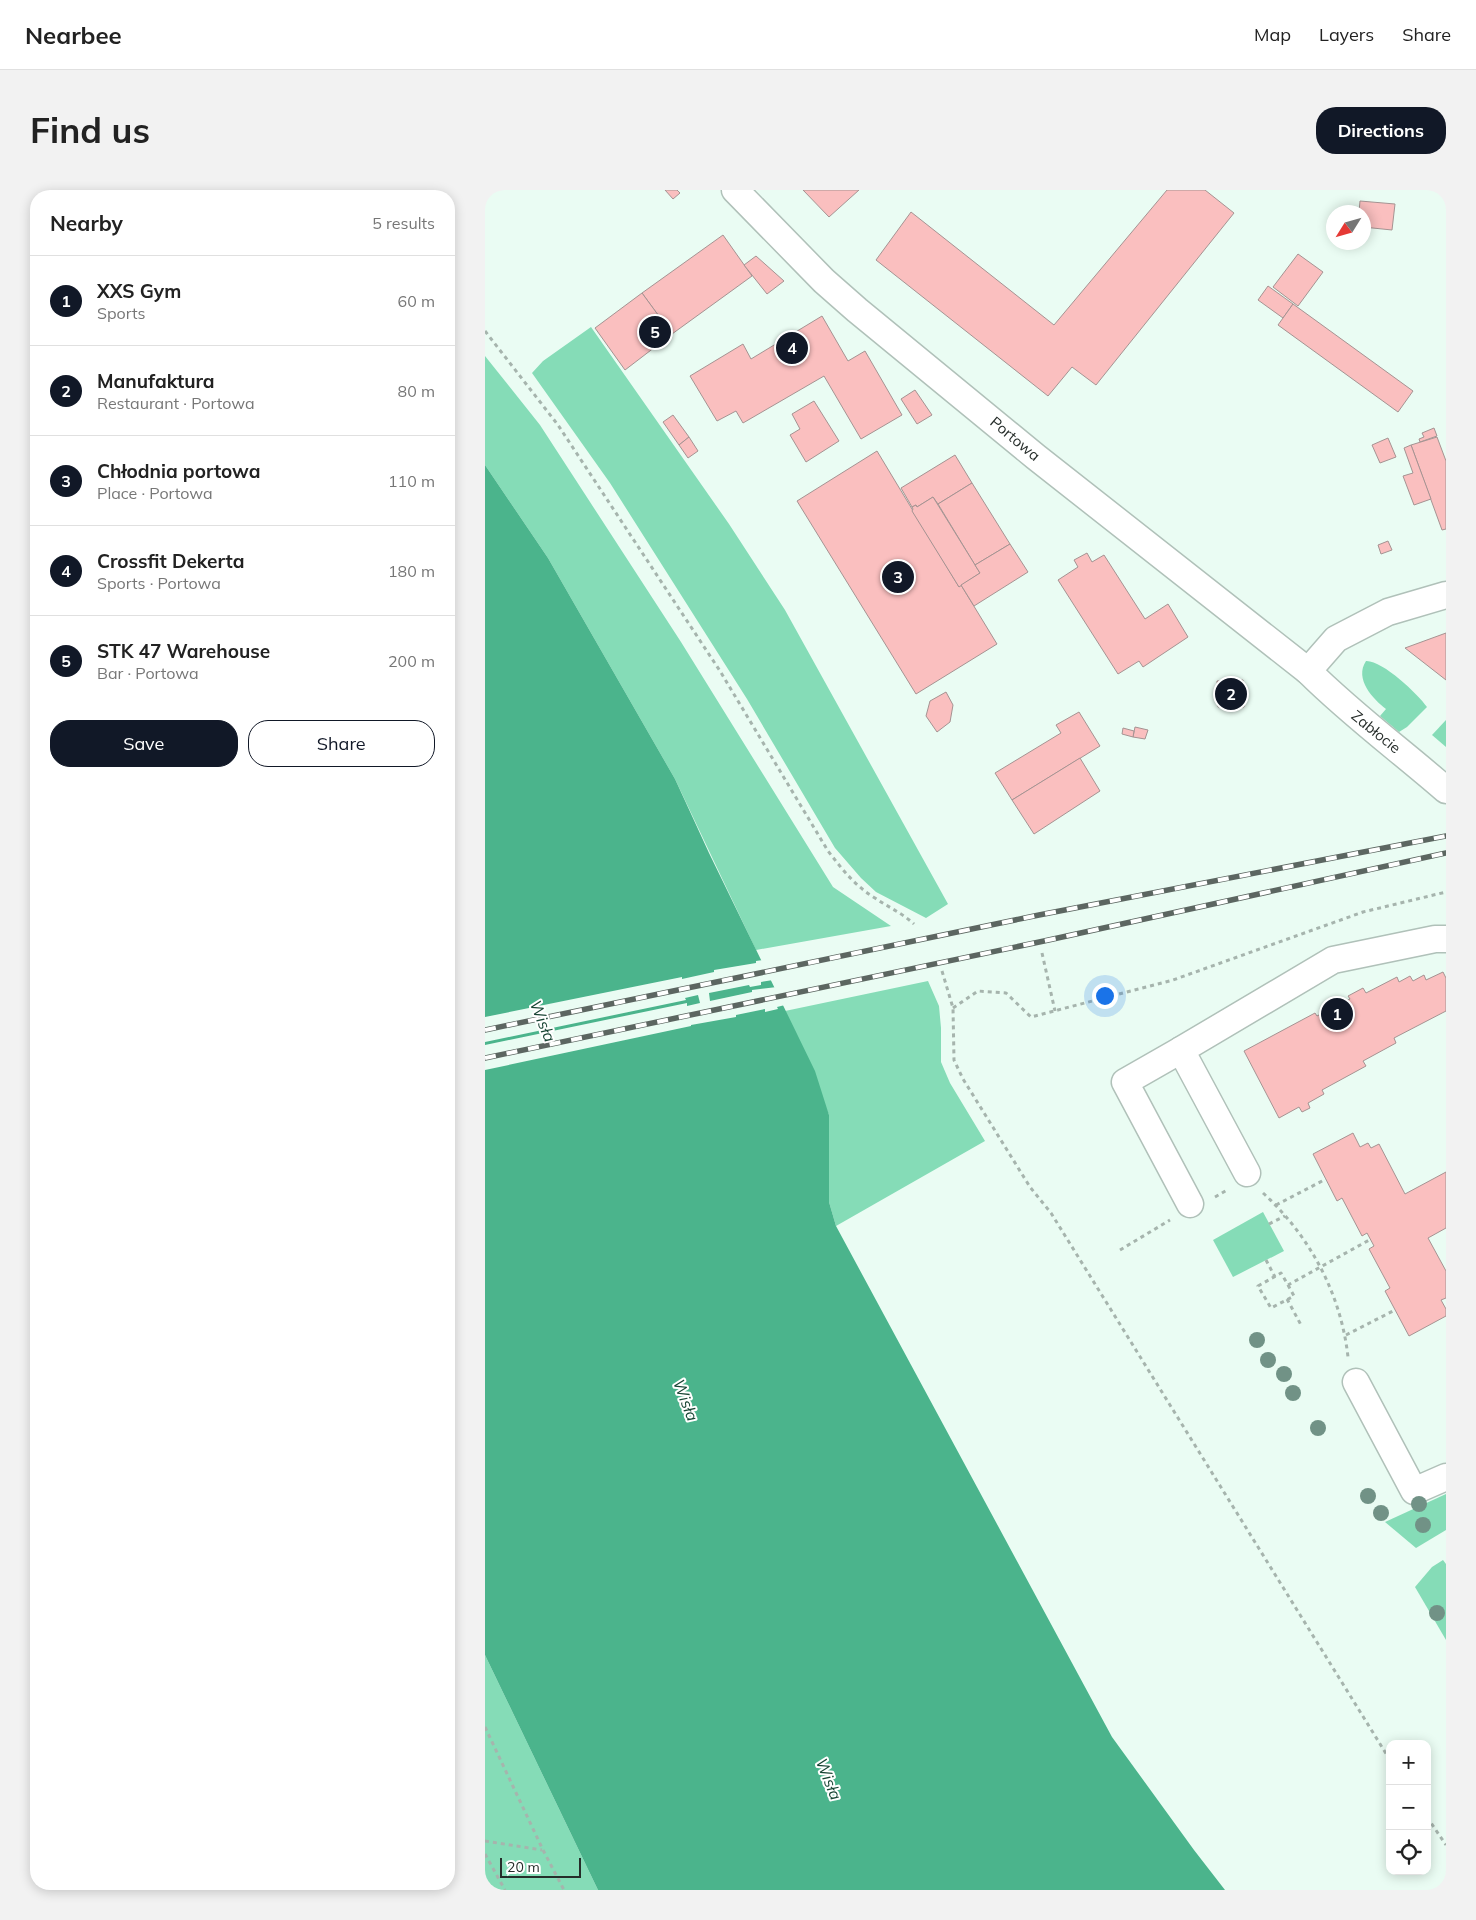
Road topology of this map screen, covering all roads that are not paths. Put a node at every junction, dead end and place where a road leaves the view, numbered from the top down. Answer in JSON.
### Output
{"nodes":[{"id":1,"x":735,"y":190,"type":"edge"},
{"id":2,"x":1446,"y":595,"type":"edge"},
{"id":3,"x":1308,"y":671,"type":"junction"},
{"id":4,"x":1446,"y":790,"type":"edge"},
{"id":5,"x":1446,"y":939,"type":"edge"},
{"id":6,"x":1181,"y":1050,"type":"junction"},
{"id":7,"x":1247,"y":1173,"type":"road end"},
{"id":8,"x":1190,"y":1204,"type":"dead end"},
{"id":9,"x":1356,"y":1382,"type":"road end"},
{"id":10,"x":1446,"y":1477,"type":"edge"}],
"edges":[{"from":1,"to":3,"type":"street","name":"Portowa"},
{"from":2,"to":3,"type":"street"},
{"from":3,"to":4,"type":"street","name":"Zabłocie"},
{"from":5,"to":6,"type":"street"},
{"from":6,"to":7,"type":"street"},
{"from":6,"to":8,"type":"street"},
{"from":9,"to":10,"type":"street"}]}
